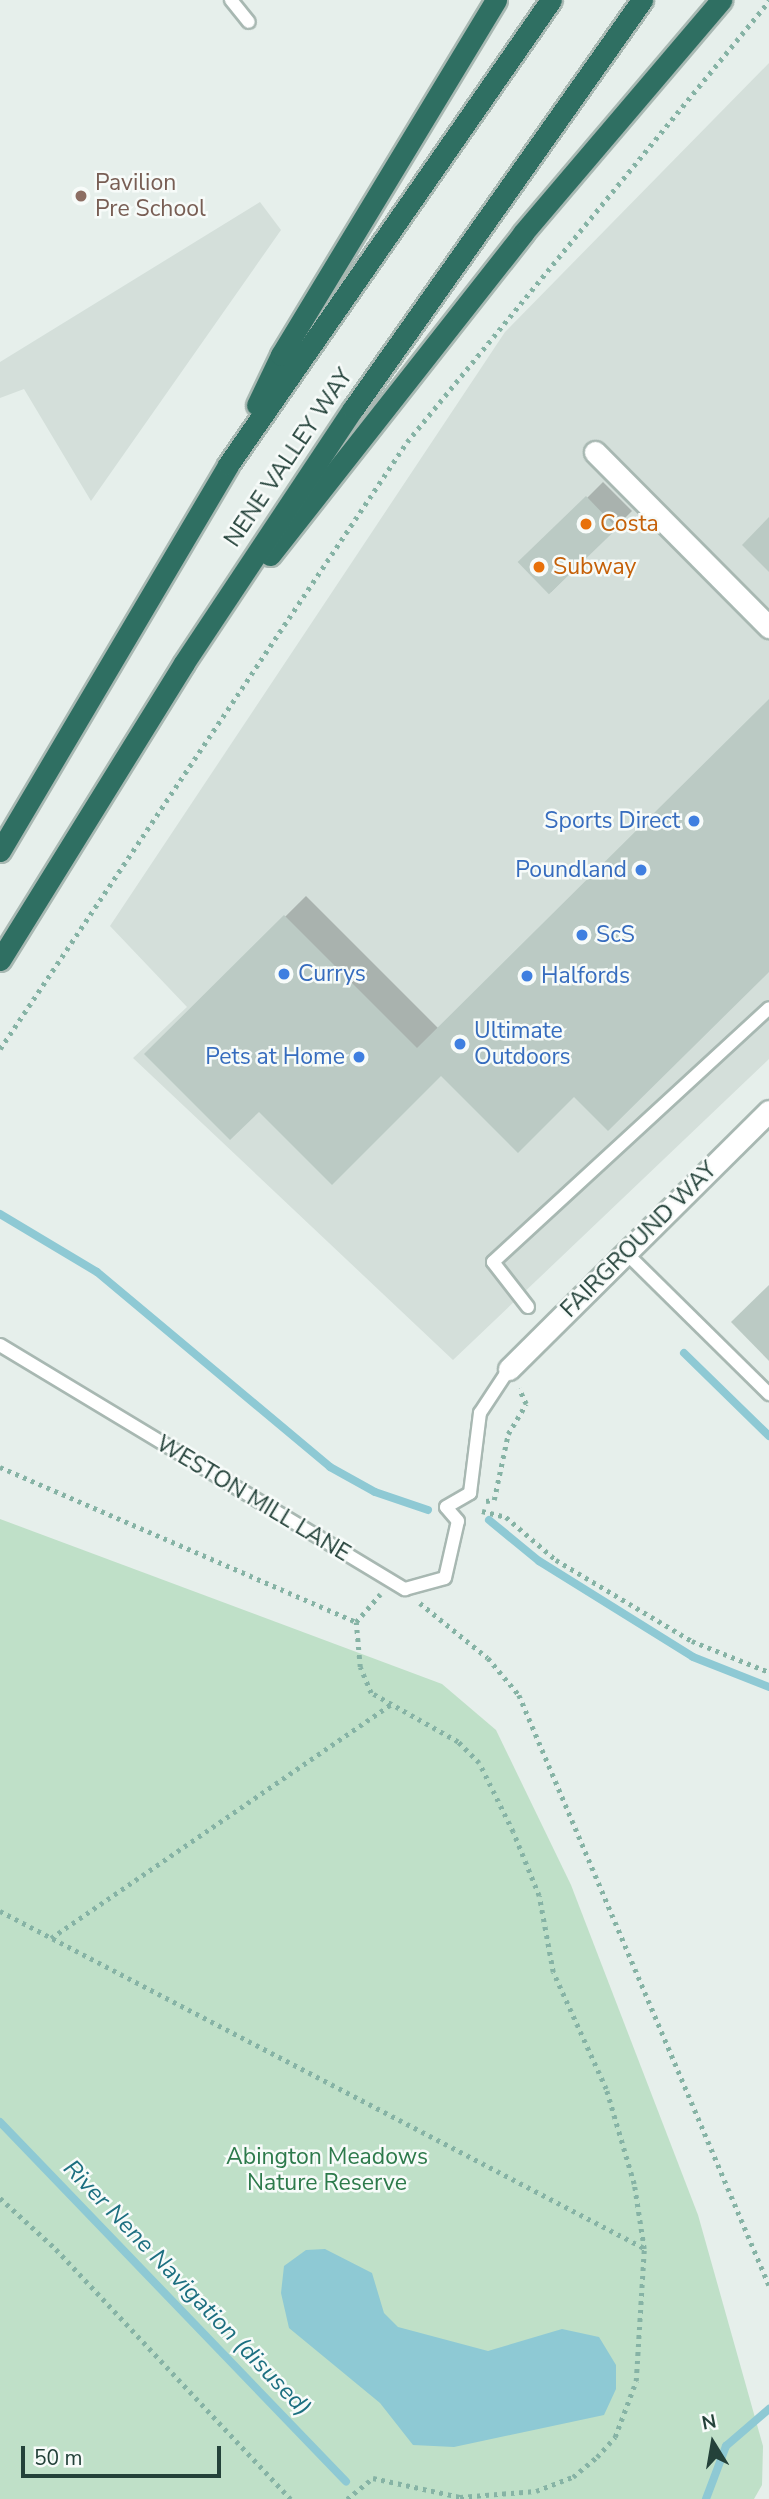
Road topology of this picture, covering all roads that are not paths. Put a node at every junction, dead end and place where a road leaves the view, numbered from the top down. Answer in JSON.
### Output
{"nodes":[{"id":1,"x":232,"y":0,"type":"edge"},
{"id":2,"x":496,"y":0,"type":"edge"},
{"id":3,"x":551,"y":0,"type":"edge"},
{"id":4,"x":642,"y":0,"type":"edge"},
{"id":5,"x":721,"y":0,"type":"edge"},
{"id":6,"x":249,"y":22,"type":"dead end"},
{"id":7,"x":595,"y":452,"type":"dead end"},
{"id":8,"x":228,"y":465,"type":"junction"},
{"id":9,"x":769,"y":626,"type":"edge"},
{"id":10,"x":184,"y":663,"type":"junction"},
{"id":11,"x":0,"y":851,"type":"edge"},
{"id":12,"x":0,"y":960,"type":"edge"},
{"id":13,"x":769,"y":1008,"type":"edge"},
{"id":14,"x":769,"y":1111,"type":"edge"},
{"id":15,"x":626,"y":1253,"type":"junction"},
{"id":16,"x":528,"y":1307,"type":"dead end"},
{"id":17,"x":0,"y":1345,"type":"edge"},
{"id":18,"x":509,"y":1369,"type":"joint"},
{"id":19,"x":769,"y":1394,"type":"edge"}],
"edges":[{"from":1,"to":6,"type":"lane"},
{"from":2,"to":8,"type":"highway"},
{"from":3,"to":8,"type":"highway","name":"NENE VALLEY WAY"},
{"from":4,"to":10,"type":"highway","name":"NENE VALLEY WAY"},
{"from":5,"to":10,"type":"highway"},
{"from":7,"to":9,"type":"street"},
{"from":8,"to":11,"type":"highway","name":"NENE VALLEY WAY"},
{"from":10,"to":12,"type":"highway","name":"NENE VALLEY WAY"},
{"from":13,"to":16,"type":"lane"},
{"from":14,"to":15,"type":"street","name":"FAIRGROUND WAY"},
{"from":15,"to":18,"type":"street","name":"FAIRGROUND WAY"},
{"from":15,"to":19,"type":"lane"},
{"from":17,"to":18,"type":"lane","name":"WESTON MILL LANE"}]}
